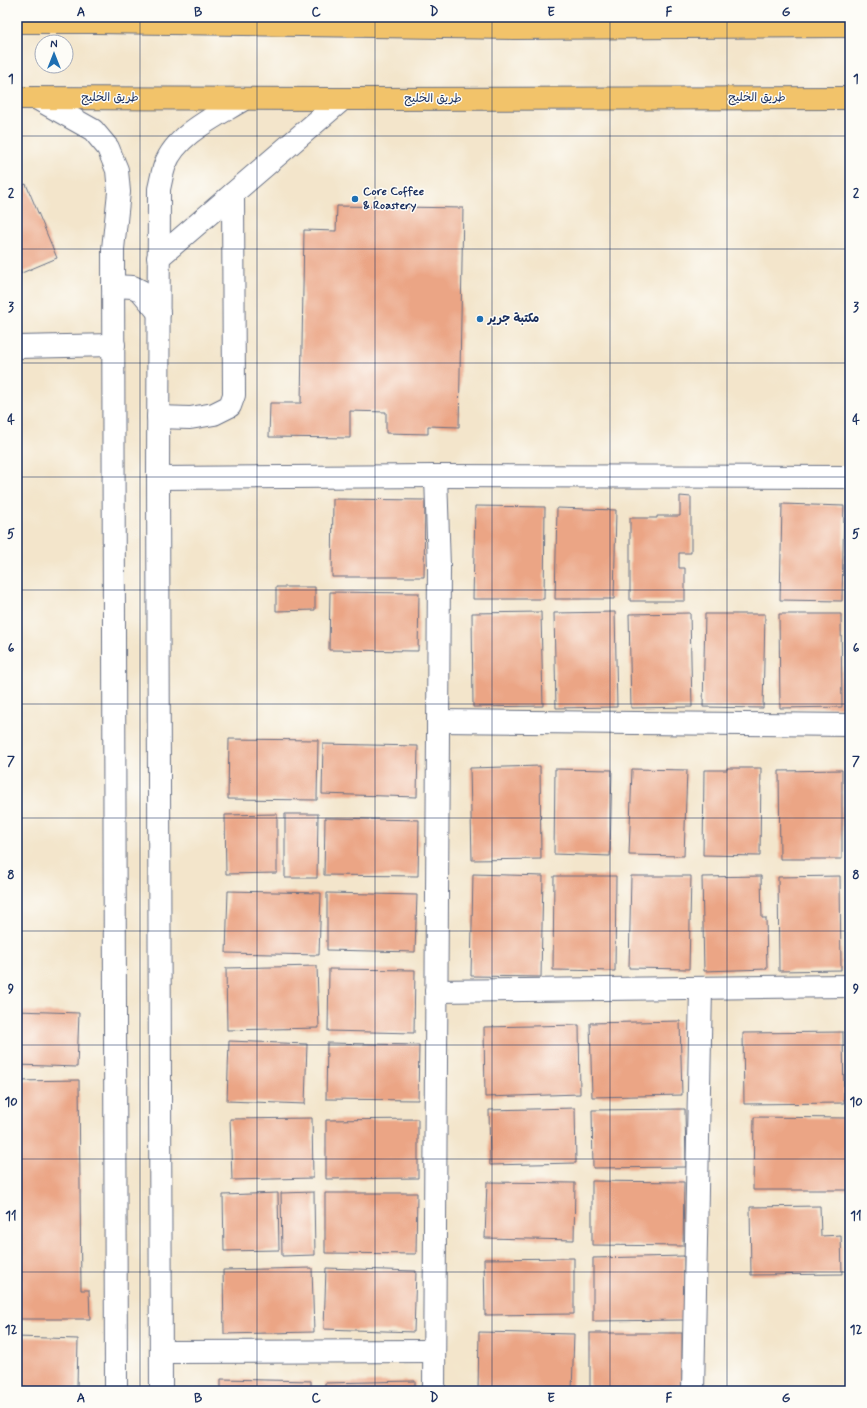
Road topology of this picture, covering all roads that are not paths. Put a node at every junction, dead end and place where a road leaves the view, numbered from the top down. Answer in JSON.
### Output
{"nodes":[{"id":1,"x":99,"y":20,"type":"edge"},
{"id":2,"x":267,"y":21,"type":"edge"},
{"id":3,"x":17,"y":22,"type":"edge"},
{"id":4,"x":514,"y":22,"type":"edge"},
{"id":5,"x":850,"y":26,"type":"edge"},
{"id":6,"x":26,"y":98,"type":"edge"},
{"id":7,"x":850,"y":98,"type":"edge"},
{"id":8,"x":244,"y":99,"type":"junction"},
{"id":9,"x":343,"y":99,"type":"junction"},
{"id":10,"x":233,"y":194,"type":"junction"},
{"id":11,"x":158,"y":258,"type":"junction"},
{"id":12,"x":113,"y":286,"type":"junction"},
{"id":13,"x":159,"y":313,"type":"junction"},
{"id":14,"x":114,"y":345,"type":"junction"},
{"id":15,"x":17,"y":347,"type":"edge"},
{"id":16,"x":158,"y":418,"type":"junction"},
{"id":17,"x":436,"y":476,"type":"junction"},
{"id":18,"x":850,"y":477,"type":"edge"},
{"id":19,"x":158,"y":478,"type":"junction"},
{"id":20,"x":438,"y":721,"type":"junction"},
{"id":21,"x":850,"y":725,"type":"edge"},
{"id":22,"x":850,"y":986,"type":"edge"},
{"id":23,"x":701,"y":988,"type":"junction"},
{"id":24,"x":436,"y":991,"type":"junction"},
{"id":25,"x":434,"y":1351,"type":"junction"},
{"id":26,"x":160,"y":1352,"type":"junction"},
{"id":27,"x":116,"y":1391,"type":"edge"},
{"id":28,"x":161,"y":1391,"type":"edge"},
{"id":29,"x":434,"y":1391,"type":"edge"},
{"id":30,"x":693,"y":1391,"type":"edge"}],
"edges":[{"from":1,"to":2,"type":"main road"},
{"from":1,"to":3,"type":"main road"},
{"from":2,"to":4,"type":"main road"},
{"from":4,"to":5,"type":"main road"},
{"from":6,"to":8,"type":"main road","name":"طريق الخليج"},
{"from":6,"to":12,"type":"street"},
{"from":7,"to":9,"type":"main road","name":"طريق الخليج"},
{"from":8,"to":9,"type":"main road","name":"طريق الخليج"},
{"from":8,"to":11,"type":"street"},
{"from":9,"to":10,"type":"street"},
{"from":10,"to":11,"type":"street"},
{"from":10,"to":16,"type":"street"},
{"from":11,"to":13,"type":"street"},
{"from":12,"to":13,"type":"street"},
{"from":12,"to":14,"type":"street"},
{"from":13,"to":16,"type":"street"},
{"from":14,"to":15,"type":"street"},
{"from":14,"to":27,"type":"street"},
{"from":16,"to":19,"type":"street"},
{"from":17,"to":18,"type":"street"},
{"from":17,"to":19,"type":"street"},
{"from":17,"to":20,"type":"street"},
{"from":19,"to":26,"type":"street"},
{"from":20,"to":21,"type":"street"},
{"from":20,"to":24,"type":"street"},
{"from":22,"to":23,"type":"street"},
{"from":23,"to":24,"type":"street"},
{"from":23,"to":30,"type":"street"},
{"from":24,"to":25,"type":"street"},
{"from":25,"to":26,"type":"street"},
{"from":25,"to":29,"type":"street"},
{"from":26,"to":28,"type":"street"}]}
